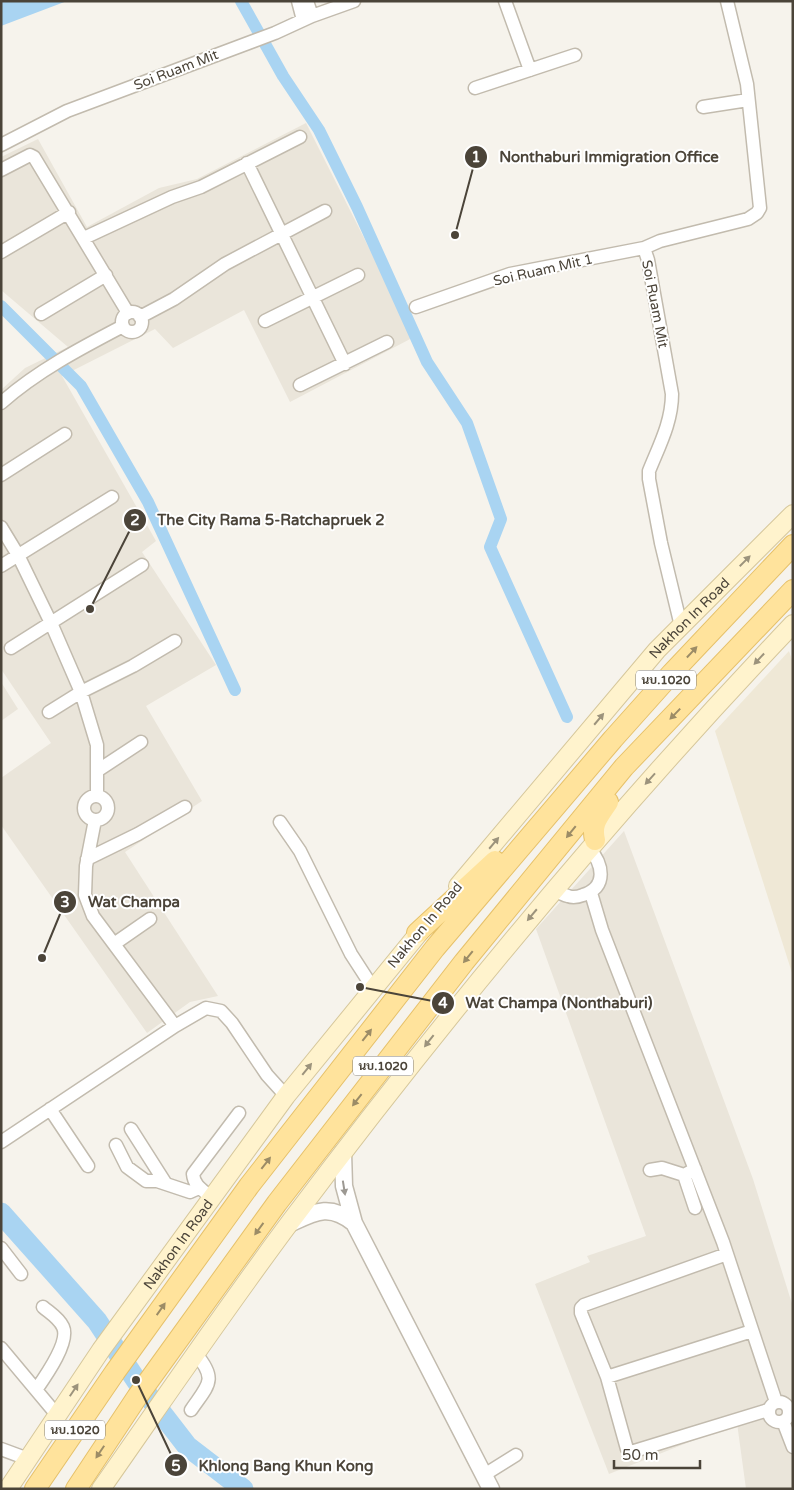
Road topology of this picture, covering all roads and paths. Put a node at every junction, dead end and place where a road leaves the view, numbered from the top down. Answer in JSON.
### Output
{"nodes":[{"id":1,"x":298,"y":1,"type":"edge"},
{"id":2,"x":307,"y":1,"type":"edge"},
{"id":3,"x":354,"y":1,"type":"edge"},
{"id":4,"x":505,"y":1,"type":"edge"},
{"id":5,"x":727,"y":1,"type":"edge"},
{"id":6,"x":308,"y":18,"type":"junction"},
{"id":7,"x":575,"y":55,"type":"dead end"},
{"id":8,"x":530,"y":70,"type":"junction"},
{"id":9,"x":476,"y":88,"type":"dead end"},
{"id":10,"x":748,"y":100,"type":"junction"},
{"id":11,"x":703,"y":107,"type":"dead end"},
{"id":12,"x":300,"y":137,"type":"dead end"},
{"id":13,"x":1,"y":145,"type":"edge"},
{"id":14,"x":247,"y":163,"type":"junction"},
{"id":15,"x":1,"y":170,"type":"edge"},
{"id":16,"x":325,"y":211,"type":"dead end"},
{"id":17,"x":69,"y":212,"type":"junction"},
{"id":18,"x":282,"y":233,"type":"junction"},
{"id":19,"x":84,"y":238,"type":"junction"},
{"id":20,"x":644,"y":248,"type":"junction"},
{"id":21,"x":1,"y":252,"type":"edge"},
{"id":22,"x":106,"y":276,"type":"junction"},
{"id":23,"x":358,"y":276,"type":"dead end"},
{"id":24,"x":314,"y":298,"type":"junction"},
{"id":25,"x":416,"y":307,"type":"dead end"},
{"id":26,"x":128,"y":313,"type":"junction"},
{"id":27,"x":42,"y":314,"type":"dead end"},
{"id":28,"x":140,"y":317,"type":"junction"},
{"id":29,"x":265,"y":321,"type":"dead end"},
{"id":30,"x":123,"y":326,"type":"junction"},
{"id":31,"x":387,"y":342,"type":"dead end"},
{"id":32,"x":345,"y":364,"type":"junction"},
{"id":33,"x":300,"y":385,"type":"dead end"},
{"id":34,"x":1,"y":403,"type":"edge"},
{"id":35,"x":65,"y":434,"type":"dead end"},
{"id":36,"x":1,"y":475,"type":"edge"},
{"id":37,"x":112,"y":497,"type":"dead end"},
{"id":38,"x":793,"y":514,"type":"edge"},
{"id":39,"x":1,"y":527,"type":"edge"},
{"id":40,"x":793,"y":545,"type":"edge"},
{"id":41,"x":18,"y":556,"type":"junction"},
{"id":42,"x":1,"y":566,"type":"edge"},
{"id":43,"x":142,"y":566,"type":"dead end"},
{"id":44,"x":793,"y":590,"type":"edge"},
{"id":45,"x":51,"y":623,"type":"junction"},
{"id":46,"x":793,"y":624,"type":"edge"},
{"id":47,"x":681,"y":626,"type":"junction"},
{"id":48,"x":175,"y":641,"type":"dead end"},
{"id":49,"x":11,"y":648,"type":"dead end"},
{"id":50,"x":81,"y":692,"type":"junction"},
{"id":51,"x":48,"y":712,"type":"dead end"},
{"id":52,"x":141,"y":742,"type":"dead end"},
{"id":53,"x":624,"y":767,"type":"junction"},
{"id":54,"x":97,"y":771,"type":"junction"},
{"id":55,"x":185,"y":807,"type":"dead end"},
{"id":56,"x":544,"y":820,"type":"junction"},
{"id":57,"x":280,"y":822,"type":"dead end"},
{"id":58,"x":592,"y":844,"type":"junction"},
{"id":59,"x":87,"y":859,"type":"junction"},
{"id":60,"x":554,"y":889,"type":"junction"},
{"id":61,"x":591,"y":893,"type":"junction"},
{"id":62,"x":150,"y":919,"type":"dead end"},
{"id":63,"x":418,"y":934,"type":"junction"},
{"id":64,"x":114,"y":944,"type":"junction"},
{"id":65,"x":374,"y":988,"type":"junction"},
{"id":66,"x":175,"y":1026,"type":"junction"},
{"id":67,"x":286,"y":1096,"type":"junction"},
{"id":68,"x":50,"y":1109,"type":"junction"},
{"id":69,"x":239,"y":1113,"type":"dead end"},
{"id":70,"x":131,"y":1129,"type":"dead end"},
{"id":71,"x":1,"y":1142,"type":"edge"},
{"id":72,"x":116,"y":1145,"type":"dead end"},
{"id":73,"x":343,"y":1152,"type":"junction"},
{"id":74,"x":88,"y":1166,"type":"dead end"},
{"id":75,"x":650,"y":1170,"type":"dead end"},
{"id":76,"x":690,"y":1172,"type":"junction"},
{"id":77,"x":166,"y":1184,"type":"junction"},
{"id":78,"x":205,"y":1192,"type":"junction"},
{"id":79,"x":695,"y":1208,"type":"dead end"},
{"id":80,"x":354,"y":1223,"type":"junction"},
{"id":81,"x":289,"y":1224,"type":"junction"},
{"id":82,"x":1,"y":1248,"type":"edge"},
{"id":83,"x":727,"y":1254,"type":"junction"},
{"id":84,"x":21,"y":1274,"type":"dead end"},
{"id":85,"x":44,"y":1307,"type":"dead end"},
{"id":86,"x":752,"y":1331,"type":"junction"},
{"id":87,"x":1,"y":1348,"type":"edge"},
{"id":88,"x":196,"y":1354,"type":"junction"},
{"id":89,"x":607,"y":1377,"type":"junction"},
{"id":90,"x":36,"y":1390,"type":"junction"},
{"id":91,"x":772,"y":1406,"type":"junction"},
{"id":92,"x":191,"y":1410,"type":"dead end"},
{"id":93,"x":57,"y":1415,"type":"junction"},
{"id":94,"x":793,"y":1447,"type":"edge"},
{"id":95,"x":1,"y":1449,"type":"edge"},
{"id":96,"x":516,"y":1454,"type":"dead end"},
{"id":97,"x":28,"y":1459,"type":"junction"},
{"id":98,"x":487,"y":1482,"type":"edge"},
{"id":99,"x":8,"y":1489,"type":"edge"},
{"id":100,"x":35,"y":1489,"type":"edge"},
{"id":101,"x":76,"y":1489,"type":"edge"},
{"id":102,"x":101,"y":1489,"type":"edge"}],
"edges":[{"from":1,"to":6,"type":"street"},
{"from":2,"to":6,"type":"street"},
{"from":3,"to":6,"type":"street","name":"Soi Ruam Mit"},
{"from":4,"to":8,"type":"street"},
{"from":5,"to":10,"type":"street","name":"Soi Ruam Mit"},
{"from":6,"to":13,"type":"street","name":"Soi Ruam Mit"},
{"from":7,"to":8,"type":"street"},
{"from":8,"to":9,"type":"street"},
{"from":10,"to":11,"type":"street"},
{"from":10,"to":20,"type":"street","name":"Soi Ruam Mit"},
{"from":12,"to":14,"type":"street"},
{"from":14,"to":18,"type":"street"},
{"from":14,"to":19,"type":"street"},
{"from":15,"to":17,"type":"street"},
{"from":16,"to":18,"type":"street"},
{"from":17,"to":19,"type":"street"},
{"from":17,"to":21,"type":"street"},
{"from":18,"to":24,"type":"street"},
{"from":18,"to":28,"type":"street"},
{"from":19,"to":22,"type":"street"},
{"from":20,"to":25,"type":"street","name":"Soi Ruam Mit 1"},
{"from":20,"to":47,"type":"street","name":"Soi Ruam Mit"},
{"from":22,"to":26,"type":"street"},
{"from":22,"to":27,"type":"street"},
{"from":23,"to":24,"type":"street"},
{"from":24,"to":29,"type":"street"},
{"from":24,"to":32,"type":"street"},
{"from":26,"to":28,"type":"street"},
{"from":26,"to":30,"type":"street"},
{"from":28,"to":30,"type":"street"},
{"from":30,"to":34,"type":"street"},
{"from":31,"to":32,"type":"street"},
{"from":32,"to":33,"type":"street"},
{"from":35,"to":36,"type":"street"},
{"from":37,"to":41,"type":"street"},
{"from":47,"to":38,"type":"main road","name":"Nakhon In Road","number":"นบ.1020","one_way":true},
{"from":39,"to":41,"type":"street"},
{"from":56,"to":40,"type":"main road","name":"Nakhon In Road","number":"นบ.1020","one_way":true},
{"from":41,"to":42,"type":"street"},
{"from":41,"to":45,"type":"street"},
{"from":43,"to":45,"type":"street"},
{"from":44,"to":53,"type":"main road","number":"นบ.1020","one_way":true},
{"from":45,"to":49,"type":"street"},
{"from":45,"to":50,"type":"street"},
{"from":46,"to":58,"type":"main road","number":"นบ.1020","one_way":true},
{"from":63,"to":47,"type":"main road","name":"Nakhon In Road","number":"นบ.1020","one_way":true},
{"from":48,"to":50,"type":"street"},
{"from":50,"to":51,"type":"street"},
{"from":50,"to":54,"type":"street"},
{"from":52,"to":54,"type":"street"},
{"from":53,"to":58,"type":"main road"},
{"from":53,"to":101,"type":"main road","number":"นบ.1020","one_way":true},
{"from":54,"to":59,"type":"street"},
{"from":55,"to":59,"type":"street"},
{"from":56,"to":63,"type":"main road"},
{"from":100,"to":56,"type":"main road","name":"Nakhon In Road","number":"นบ.1020","one_way":true},
{"from":57,"to":65,"type":"street"},
{"from":58,"to":60,"type":"main road","number":"นบ.1020"},
{"from":58,"to":61,"type":"street"},
{"from":59,"to":64,"type":"street"},
{"from":60,"to":61,"type":"street"},
{"from":60,"to":73,"type":"main road","number":"นบ.1020","one_way":true},
{"from":61,"to":76,"type":"street"},
{"from":62,"to":64,"type":"street"},
{"from":63,"to":65,"type":"main road","name":"Nakhon In Road","number":"นบ.1020"},
{"from":64,"to":66,"type":"street"},
{"from":67,"to":65,"type":"main road","name":"Nakhon In Road","number":"นบ.1020","one_way":true},
{"from":66,"to":67,"type":"street"},
{"from":66,"to":68,"type":"street"},
{"from":67,"to":78,"type":"main road","name":"Nakhon In Road","number":"นบ.1020"},
{"from":68,"to":71,"type":"street"},
{"from":68,"to":74,"type":"street"},
{"from":69,"to":78,"type":"street"},
{"from":70,"to":77,"type":"street"},
{"from":72,"to":77,"type":"street"},
{"from":73,"to":80,"type":"street","one_way":true},
{"from":73,"to":81,"type":"main road","number":"นบ.1020"},
{"from":75,"to":76,"type":"street"},
{"from":76,"to":79,"type":"street"},
{"from":76,"to":83,"type":"street"},
{"from":77,"to":78,"type":"street"},
{"from":93,"to":78,"type":"main road","name":"Nakhon In Road","number":"นบ.1020","one_way":true},
{"from":80,"to":81,"type":"street"},
{"from":80,"to":98,"type":"street"},
{"from":81,"to":88,"type":"main road","number":"นบ.1020"},
{"from":82,"to":84,"type":"street"},
{"from":83,"to":86,"type":"street"},
{"from":83,"to":89,"type":"street"},
{"from":85,"to":90,"type":"street"},
{"from":86,"to":89,"type":"street"},
{"from":86,"to":91,"type":"street"},
{"from":87,"to":90,"type":"street"},
{"from":88,"to":92,"type":"street"},
{"from":88,"to":102,"type":"main road","number":"นบ.1020"},
{"from":89,"to":91,"type":"street"},
{"from":90,"to":93,"type":"street"},
{"from":91,"to":94,"type":"street"},
{"from":93,"to":97,"type":"main road","name":"Nakhon In Road","number":"นบ.1020"},
{"from":95,"to":97,"type":"street"},
{"from":96,"to":98,"type":"street"},
{"from":97,"to":99,"type":"main road","name":"Nakhon In Road","number":"นบ.1020"}]}
